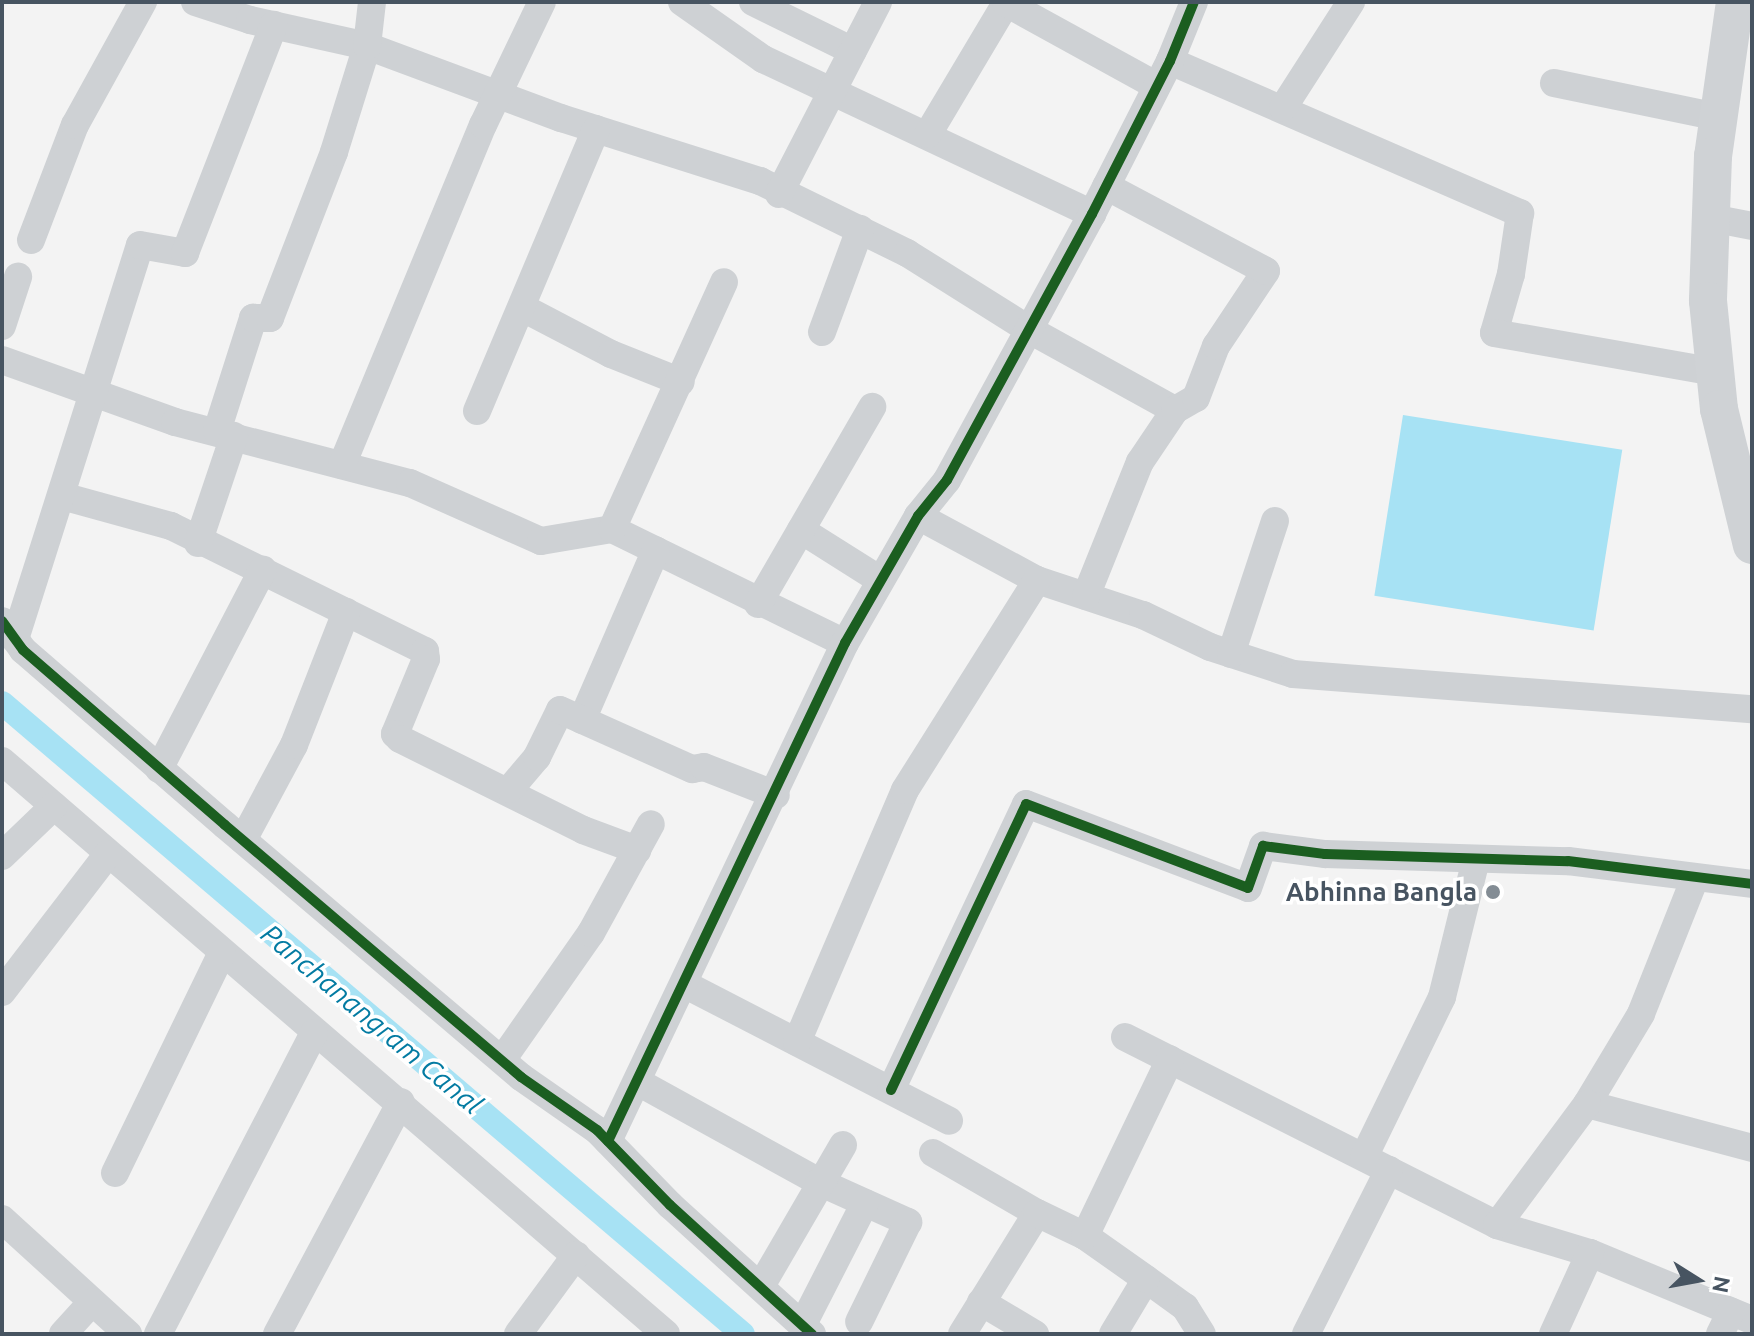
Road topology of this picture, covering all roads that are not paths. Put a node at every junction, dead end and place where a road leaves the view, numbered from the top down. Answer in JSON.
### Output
{"nodes":[{"id":1,"x":143,"y":2,"type":"edge"},
{"id":2,"x":195,"y":2,"type":"edge"},
{"id":3,"x":372,"y":2,"type":"edge"},
{"id":4,"x":542,"y":2,"type":"edge"},
{"id":5,"x":682,"y":2,"type":"edge"},
{"id":6,"x":753,"y":2,"type":"edge"},
{"id":7,"x":878,"y":2,"type":"edge"},
{"id":8,"x":1194,"y":2,"type":"edge"},
{"id":9,"x":1351,"y":2,"type":"edge"},
{"id":10,"x":1735,"y":2,"type":"edge"},
{"id":11,"x":274,"y":25,"type":"junction"},
{"id":12,"x":367,"y":46,"type":"junction"},
{"id":13,"x":853,"y":51,"type":"junction"},
{"id":14,"x":1170,"y":61,"type":"junction"},
{"id":15,"x":1554,"y":83,"type":"dead end"},
{"id":16,"x":1157,"y":86,"type":"junction"},
{"id":17,"x":833,"y":91,"type":"junction"},
{"id":18,"x":501,"y":94,"type":"junction"},
{"id":19,"x":1283,"y":108,"type":"junction"},
{"id":20,"x":1718,"y":117,"type":"junction"},
{"id":21,"x":596,"y":129,"type":"junction"},
{"id":22,"x":928,"y":134,"type":"junction"},
{"id":23,"x":1106,"y":186,"type":"junction"},
{"id":24,"x":779,"y":194,"type":"junction"},
{"id":25,"x":1092,"y":214,"type":"junction"},
{"id":26,"x":1711,"y":218,"type":"junction"},
{"id":27,"x":1752,"y":226,"type":"edge"},
{"id":28,"x":860,"y":229,"type":"junction"},
{"id":29,"x":31,"y":240,"type":"dead end"},
{"id":30,"x":18,"y":277,"type":"dead end"},
{"id":31,"x":724,"y":282,"type":"dead end"},
{"id":32,"x":523,"y":308,"type":"junction"},
{"id":33,"x":2,"y":326,"type":"edge"},
{"id":34,"x":1028,"y":329,"type":"junction"},
{"id":35,"x":822,"y":332,"type":"dead end"},
{"id":36,"x":2,"y":360,"type":"edge"},
{"id":37,"x":1715,"y":372,"type":"junction"},
{"id":38,"x":681,"y":382,"type":"junction"},
{"id":39,"x":96,"y":394,"type":"junction"},
{"id":40,"x":872,"y":407,"type":"dead end"},
{"id":41,"x":1175,"y":410,"type":"junction"},
{"id":42,"x":477,"y":411,"type":"dead end"},
{"id":43,"x":226,"y":433,"type":"junction"},
{"id":44,"x":342,"y":465,"type":"junction"},
{"id":45,"x":62,"y":496,"type":"junction"},
{"id":46,"x":918,"y":516,"type":"junction"},
{"id":47,"x":1275,"y":521,"type":"dead end"},
{"id":48,"x":612,"y":529,"type":"junction"},
{"id":49,"x":801,"y":530,"type":"junction"},
{"id":50,"x":198,"y":543,"type":"junction"},
{"id":51,"x":1752,"y":545,"type":"edge"},
{"id":52,"x":656,"y":550,"type":"junction"},
{"id":53,"x":263,"y":569,"type":"junction"},
{"id":54,"x":880,"y":580,"type":"junction"},
{"id":55,"x":1037,"y":580,"type":"junction"},
{"id":56,"x":1086,"y":596,"type":"junction"},
{"id":57,"x":758,"y":604,"type":"junction"},
{"id":58,"x":346,"y":612,"type":"junction"},
{"id":59,"x":8,"y":630,"type":"edge"},
{"id":60,"x":845,"y":643,"type":"junction"},
{"id":61,"x":1231,"y":654,"type":"junction"},
{"id":62,"x":1752,"y":709,"type":"edge"},
{"id":63,"x":582,"y":720,"type":"junction"},
{"id":64,"x":2,"y":761,"type":"edge"},
{"id":65,"x":159,"y":769,"type":"junction"},
{"id":66,"x":510,"y":789,"type":"junction"},
{"id":67,"x":776,"y":795,"type":"junction"},
{"id":68,"x":54,"y":806,"type":"junction"},
{"id":69,"x":651,"y":824,"type":"dead end"},
{"id":70,"x":243,"y":840,"type":"junction"},
{"id":71,"x":637,"y":850,"type":"junction"},
{"id":72,"x":108,"y":854,"type":"junction"},
{"id":73,"x":2,"y":856,"type":"edge"},
{"id":74,"x":1476,"y":860,"type":"junction"},
{"id":75,"x":1695,"y":878,"type":"junction"},
{"id":76,"x":1752,"y":884,"type":"edge"},
{"id":77,"x":222,"y":953,"type":"junction"},
{"id":78,"x":686,"y":985,"type":"junction"},
{"id":79,"x":2,"y":992,"type":"edge"},
{"id":80,"x":314,"y":1033,"type":"junction"},
{"id":81,"x":1125,"y":1037,"type":"dead end"},
{"id":82,"x":797,"y":1042,"type":"junction"},
{"id":83,"x":1170,"y":1059,"type":"junction"},
{"id":84,"x":502,"y":1060,"type":"junction"},
{"id":85,"x":638,"y":1082,"type":"junction"},
{"id":86,"x":891,"y":1090,"type":"junction"},
{"id":87,"x":401,"y":1102,"type":"junction"},
{"id":88,"x":1587,"y":1104,"type":"junction"},
{"id":89,"x":949,"y":1121,"type":"dead end"},
{"id":90,"x":608,"y":1141,"type":"junction"},
{"id":91,"x":843,"y":1145,"type":"dead end"},
{"id":92,"x":1752,"y":1148,"type":"edge"},
{"id":93,"x":933,"y":1153,"type":"dead end"},
{"id":94,"x":1376,"y":1164,"type":"junction"},
{"id":95,"x":115,"y":1173,"type":"dead end"},
{"id":96,"x":819,"y":1182,"type":"junction"},
{"id":97,"x":865,"y":1203,"type":"junction"},
{"id":98,"x":1037,"y":1213,"type":"junction"},
{"id":99,"x":2,"y":1219,"type":"edge"},
{"id":100,"x":1497,"y":1225,"type":"junction"},
{"id":101,"x":1085,"y":1236,"type":"junction"},
{"id":102,"x":1590,"y":1253,"type":"junction"},
{"id":103,"x":576,"y":1255,"type":"junction"},
{"id":104,"x":1146,"y":1279,"type":"junction"},
{"id":105,"x":761,"y":1286,"type":"junction"},
{"id":106,"x":92,"y":1302,"type":"junction"},
{"id":107,"x":981,"y":1302,"type":"junction"},
{"id":108,"x":859,"y":1322,"type":"dead end"},
{"id":109,"x":1734,"y":1322,"type":"edge"},
{"id":110,"x":808,"y":1329,"type":"edge"},
{"id":111,"x":63,"y":1334,"type":"edge"},
{"id":112,"x":128,"y":1334,"type":"edge"},
{"id":113,"x":158,"y":1334,"type":"edge"},
{"id":114,"x":277,"y":1334,"type":"edge"},
{"id":115,"x":518,"y":1334,"type":"edge"},
{"id":116,"x":666,"y":1334,"type":"edge"},
{"id":117,"x":962,"y":1334,"type":"edge"},
{"id":118,"x":1035,"y":1334,"type":"edge"},
{"id":119,"x":1113,"y":1334,"type":"edge"},
{"id":120,"x":1202,"y":1334,"type":"edge"},
{"id":121,"x":1306,"y":1334,"type":"edge"},
{"id":122,"x":1553,"y":1334,"type":"edge"}],
"edges":[{"from":1,"to":29,"type":"street"},
{"from":2,"to":11,"type":"street"},
{"from":3,"to":12,"type":"street"},
{"from":4,"to":18,"type":"street"},
{"from":5,"to":17,"type":"street"},
{"from":6,"to":13,"type":"street"},
{"from":7,"to":13,"type":"street"},
{"from":8,"to":14,"type":"street"},
{"from":9,"to":19,"type":"street"},
{"from":10,"to":20,"type":"main road"},
{"from":11,"to":12,"type":"street"},
{"from":11,"to":39,"type":"street"},
{"from":12,"to":18,"type":"street"},
{"from":12,"to":43,"type":"street"},
{"from":13,"to":17,"type":"street"},
{"from":14,"to":16,"type":"street"},
{"from":14,"to":19,"type":"street"},
{"from":15,"to":20,"type":"street"},
{"from":16,"to":22,"type":"street"},
{"from":16,"to":23,"type":"street"},
{"from":17,"to":22,"type":"street"},
{"from":17,"to":24,"type":"street"},
{"from":18,"to":21,"type":"street"},
{"from":18,"to":44,"type":"street"},
{"from":19,"to":37,"type":"street"},
{"from":20,"to":26,"type":"main road"},
{"from":21,"to":24,"type":"street"},
{"from":21,"to":32,"type":"street"},
{"from":22,"to":25,"type":"street"},
{"from":23,"to":25,"type":"street"},
{"from":23,"to":41,"type":"street"},
{"from":24,"to":28,"type":"street"},
{"from":25,"to":34,"type":"street"},
{"from":26,"to":27,"type":"street"},
{"from":26,"to":37,"type":"main road"},
{"from":28,"to":34,"type":"street"},
{"from":28,"to":35,"type":"street"},
{"from":30,"to":33,"type":"street"},
{"from":31,"to":38,"type":"street"},
{"from":32,"to":38,"type":"street"},
{"from":32,"to":42,"type":"street"},
{"from":34,"to":41,"type":"street"},
{"from":34,"to":46,"type":"street"},
{"from":36,"to":39,"type":"street"},
{"from":37,"to":51,"type":"main road"},
{"from":38,"to":48,"type":"street"},
{"from":39,"to":43,"type":"street"},
{"from":39,"to":45,"type":"street"},
{"from":40,"to":49,"type":"street"},
{"from":41,"to":56,"type":"street"},
{"from":43,"to":44,"type":"street"},
{"from":43,"to":50,"type":"street"},
{"from":44,"to":48,"type":"street"},
{"from":45,"to":50,"type":"street"},
{"from":45,"to":59,"type":"street"},
{"from":46,"to":54,"type":"street"},
{"from":46,"to":55,"type":"street"},
{"from":47,"to":61,"type":"street"},
{"from":48,"to":52,"type":"street"},
{"from":49,"to":54,"type":"street"},
{"from":49,"to":57,"type":"street"},
{"from":50,"to":53,"type":"street"},
{"from":52,"to":57,"type":"street"},
{"from":52,"to":63,"type":"street"},
{"from":53,"to":58,"type":"street"},
{"from":53,"to":65,"type":"street"},
{"from":54,"to":60,"type":"street"},
{"from":55,"to":56,"type":"street"},
{"from":55,"to":82,"type":"street"},
{"from":56,"to":61,"type":"street"},
{"from":57,"to":60,"type":"street"},
{"from":58,"to":66,"type":"street"},
{"from":58,"to":70,"type":"street"},
{"from":59,"to":65,"type":"street"},
{"from":60,"to":67,"type":"street"},
{"from":61,"to":62,"type":"street"},
{"from":63,"to":66,"type":"street"},
{"from":63,"to":67,"type":"street"},
{"from":64,"to":68,"type":"street"},
{"from":65,"to":70,"type":"street"},
{"from":66,"to":71,"type":"street"},
{"from":67,"to":78,"type":"street"},
{"from":68,"to":72,"type":"street"},
{"from":68,"to":73,"type":"street"},
{"from":69,"to":71,"type":"street"},
{"from":70,"to":84,"type":"street"},
{"from":71,"to":84,"type":"street"},
{"from":72,"to":77,"type":"street"},
{"from":72,"to":79,"type":"street"},
{"from":74,"to":75,"type":"street"},
{"from":74,"to":86,"type":"street"},
{"from":74,"to":94,"type":"street"},
{"from":75,"to":76,"type":"street"},
{"from":75,"to":88,"type":"street"},
{"from":77,"to":80,"type":"street"},
{"from":77,"to":95,"type":"street"},
{"from":78,"to":82,"type":"street"},
{"from":78,"to":85,"type":"street"},
{"from":80,"to":87,"type":"street"},
{"from":80,"to":113,"type":"street"},
{"from":81,"to":83,"type":"street"},
{"from":82,"to":86,"type":"street"},
{"from":83,"to":94,"type":"street"},
{"from":83,"to":101,"type":"street"},
{"from":84,"to":90,"type":"street"},
{"from":85,"to":90,"type":"street"},
{"from":85,"to":96,"type":"street"},
{"from":86,"to":89,"type":"street"},
{"from":87,"to":103,"type":"street"},
{"from":87,"to":114,"type":"street"},
{"from":88,"to":92,"type":"street"},
{"from":88,"to":100,"type":"street"},
{"from":90,"to":105,"type":"street"},
{"from":91,"to":96,"type":"street"},
{"from":93,"to":98,"type":"street"},
{"from":94,"to":100,"type":"street"},
{"from":94,"to":121,"type":"street"},
{"from":96,"to":97,"type":"street"},
{"from":96,"to":105,"type":"street"},
{"from":97,"to":108,"type":"street"},
{"from":97,"to":110,"type":"street"},
{"from":98,"to":101,"type":"street"},
{"from":98,"to":107,"type":"street"},
{"from":99,"to":106,"type":"street"},
{"from":100,"to":102,"type":"street"},
{"from":101,"to":104,"type":"street"},
{"from":102,"to":109,"type":"street"},
{"from":102,"to":122,"type":"street"},
{"from":103,"to":115,"type":"street"},
{"from":103,"to":116,"type":"street"},
{"from":104,"to":119,"type":"street"},
{"from":104,"to":120,"type":"street"},
{"from":105,"to":110,"type":"street"},
{"from":106,"to":111,"type":"street"},
{"from":106,"to":112,"type":"street"},
{"from":107,"to":117,"type":"street"},
{"from":107,"to":118,"type":"street"}]}
